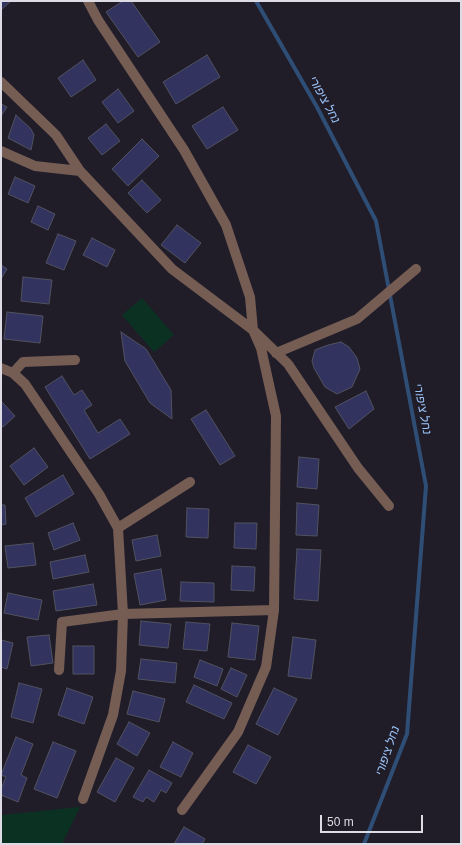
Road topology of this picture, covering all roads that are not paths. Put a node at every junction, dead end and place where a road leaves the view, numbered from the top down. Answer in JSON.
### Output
{"nodes":[{"id":1,"x":88,"y":1,"type":"edge"},
{"id":2,"x":1,"y":82,"type":"edge"},
{"id":3,"x":1,"y":151,"type":"edge"},
{"id":4,"x":80,"y":171,"type":"junction"},
{"id":5,"x":416,"y":269,"type":"dead end"},
{"id":6,"x":253,"y":330,"type":"junction"},
{"id":7,"x":276,"y":352,"type":"junction"},
{"id":8,"x":75,"y":360,"type":"dead end"},
{"id":9,"x":1,"y":368,"type":"edge"},
{"id":10,"x":13,"y":373,"type":"junction"},
{"id":11,"x":190,"y":482,"type":"dead end"},
{"id":12,"x":389,"y":506,"type":"dead end"},
{"id":13,"x":118,"y":528,"type":"junction"},
{"id":14,"x":274,"y":610,"type":"junction"},
{"id":15,"x":123,"y":614,"type":"junction"},
{"id":16,"x":59,"y":670,"type":"dead end"},
{"id":17,"x":83,"y":799,"type":"dead end"},
{"id":18,"x":182,"y":810,"type":"dead end"}],
"edges":[{"from":1,"to":6,"type":"street"},
{"from":2,"to":4,"type":"street"},
{"from":3,"to":4,"type":"street"},
{"from":4,"to":6,"type":"street"},
{"from":5,"to":7,"type":"street"},
{"from":6,"to":7,"type":"street"},
{"from":6,"to":14,"type":"street"},
{"from":7,"to":12,"type":"street"},
{"from":8,"to":10,"type":"street"},
{"from":9,"to":10,"type":"street"},
{"from":10,"to":13,"type":"street"},
{"from":11,"to":13,"type":"street"},
{"from":13,"to":15,"type":"street"},
{"from":14,"to":15,"type":"street"},
{"from":14,"to":18,"type":"street"},
{"from":15,"to":16,"type":"street"},
{"from":15,"to":17,"type":"street"}]}
